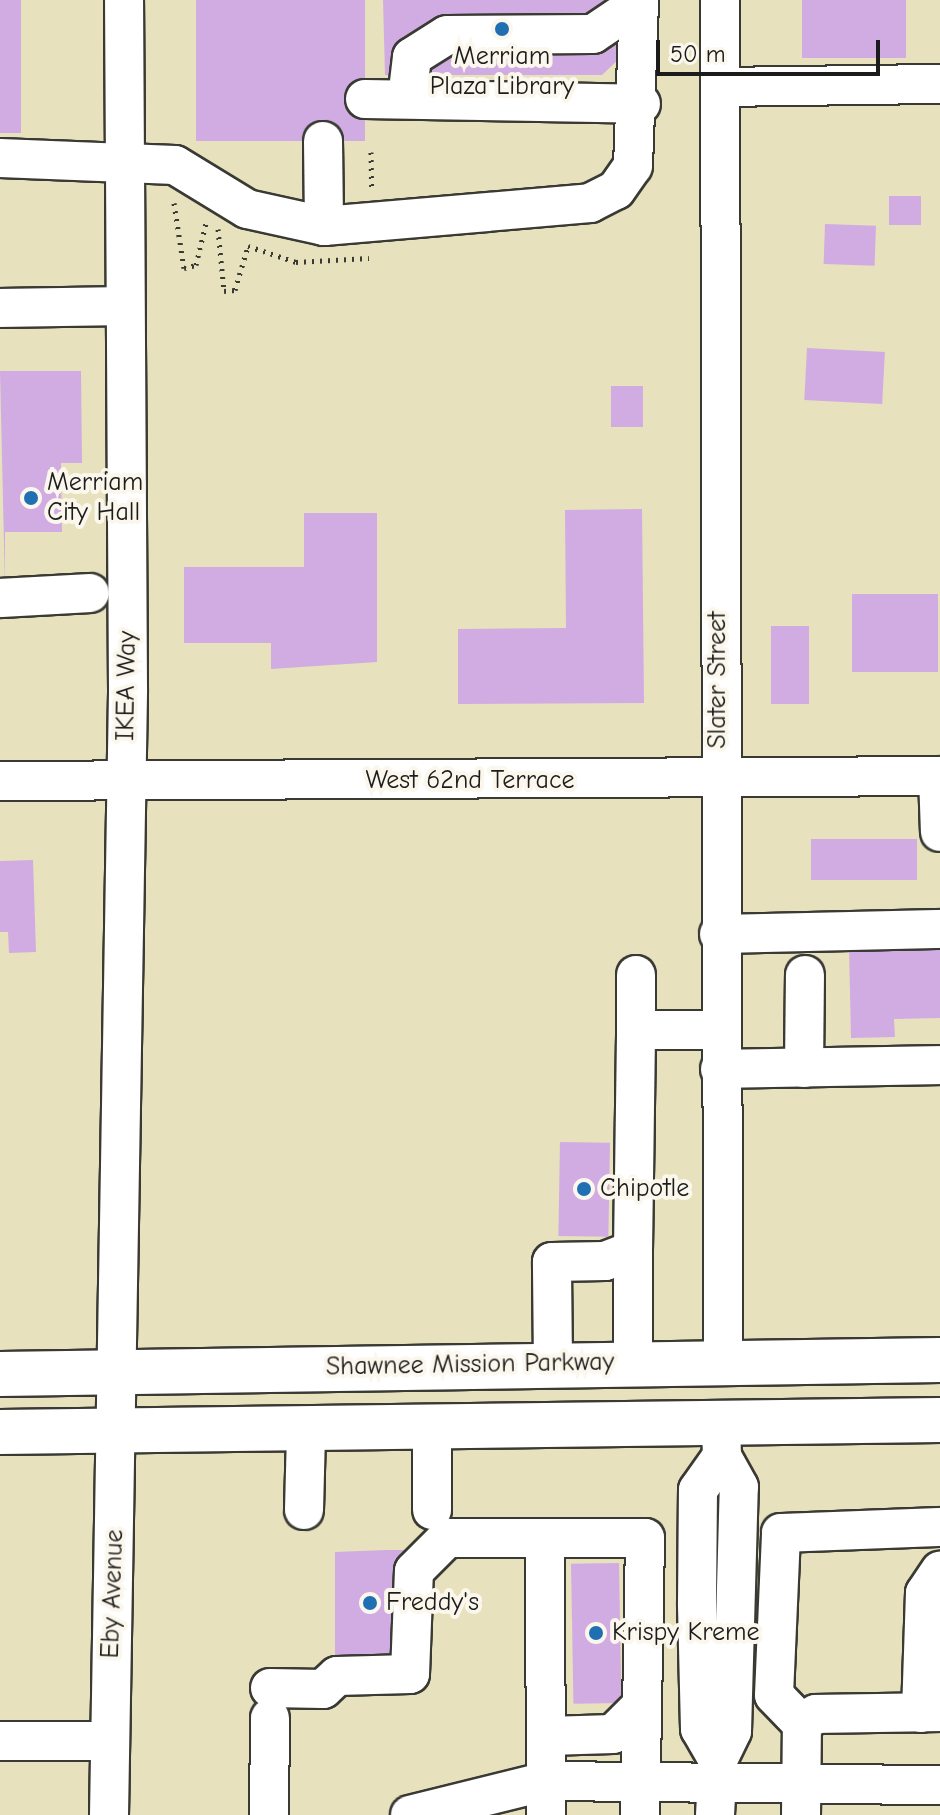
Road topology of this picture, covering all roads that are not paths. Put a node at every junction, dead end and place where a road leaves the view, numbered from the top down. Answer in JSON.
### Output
{"nodes":[{"id":1,"x":124,"y":0,"type":"edge"},
{"id":2,"x":720,"y":0,"type":"edge"},
{"id":3,"x":639,"y":2,"type":"edge"},
{"id":4,"x":940,"y":84,"type":"edge"},
{"id":5,"x":720,"y":87,"type":"junction"},
{"id":6,"x":365,"y":99,"type":"dead end"},
{"id":7,"x":407,"y":99,"type":"junction"},
{"id":8,"x":641,"y":104,"type":"junction"},
{"id":9,"x":323,"y":141,"type":"dead end"},
{"id":10,"x":0,"y":158,"type":"edge"},
{"id":11,"x":123,"y":158,"type":"junction"},
{"id":12,"x":324,"y":226,"type":"junction"},
{"id":13,"x":124,"y":306,"type":"junction"},
{"id":14,"x":0,"y":308,"type":"edge"},
{"id":15,"x":90,"y":593,"type":"dead end"},
{"id":16,"x":0,"y":598,"type":"edge"},
{"id":17,"x":939,"y":776,"type":"edge"},
{"id":18,"x":717,"y":779,"type":"junction"},
{"id":19,"x":0,"y":781,"type":"edge"},
{"id":20,"x":125,"y":782,"type":"junction"},
{"id":21,"x":940,"y":832,"type":"edge"},
{"id":22,"x":940,"y":929,"type":"edge"},
{"id":23,"x":719,"y":934,"type":"junction"},
{"id":24,"x":636,"y":975,"type":"dead end"},
{"id":25,"x":805,"y":975,"type":"dead end"},
{"id":26,"x":636,"y":1030,"type":"junction"},
{"id":27,"x":720,"y":1030,"type":"junction"},
{"id":28,"x":940,"y":1065,"type":"edge"},
{"id":29,"x":804,"y":1068,"type":"junction"},
{"id":30,"x":720,"y":1069,"type":"junction"},
{"id":31,"x":633,"y":1250,"type":"junction"},
{"id":32,"x":723,"y":1359,"type":"junction"},
{"id":33,"x":940,"y":1360,"type":"edge"},
{"id":34,"x":633,"y":1361,"type":"junction"},
{"id":35,"x":553,"y":1364,"type":"junction"},
{"id":36,"x":118,"y":1373,"type":"junction"},
{"id":37,"x":0,"y":1374,"type":"edge"},
{"id":38,"x":940,"y":1420,"type":"edge"},
{"id":39,"x":529,"y":1428,"type":"junction"},
{"id":40,"x":118,"y":1430,"type":"junction"},
{"id":41,"x":432,"y":1430,"type":"junction"},
{"id":42,"x":0,"y":1432,"type":"edge"},
{"id":43,"x":306,"y":1432,"type":"junction"},
{"id":44,"x":721,"y":1440,"type":"junction"},
{"id":45,"x":304,"y":1510,"type":"dead end"},
{"id":46,"x":432,"y":1510,"type":"dead end"},
{"id":47,"x":940,"y":1527,"type":"edge"},
{"id":48,"x":545,"y":1538,"type":"junction"},
{"id":49,"x":940,"y":1571,"type":"edge"},
{"id":50,"x":640,"y":1707,"type":"junction"},
{"id":51,"x":930,"y":1712,"type":"edge"},
{"id":52,"x":802,"y":1724,"type":"junction"},
{"id":53,"x":548,"y":1736,"type":"junction"},
{"id":54,"x":0,"y":1741,"type":"edge"},
{"id":55,"x":109,"y":1741,"type":"junction"},
{"id":56,"x":940,"y":1785,"type":"edge"},
{"id":57,"x":717,"y":1797,"type":"edge"},
{"id":58,"x":546,"y":1798,"type":"edge"},
{"id":59,"x":800,"y":1799,"type":"edge"},
{"id":60,"x":641,"y":1800,"type":"edge"},
{"id":61,"x":887,"y":1800,"type":"edge"},
{"id":62,"x":459,"y":1807,"type":"edge"},
{"id":63,"x":109,"y":1815,"type":"edge"},
{"id":64,"x":269,"y":1815,"type":"edge"},
{"id":65,"x":410,"y":1815,"type":"edge"}],
"edges":[{"from":1,"to":11,"type":"street","name":"IKEA Way"},
{"from":2,"to":5,"type":"street","name":"Slater Street"},
{"from":3,"to":7,"type":"street"},
{"from":3,"to":8,"type":"street"},
{"from":4,"to":5,"type":"street"},
{"from":5,"to":18,"type":"street","name":"Slater Street"},
{"from":6,"to":7,"type":"street"},
{"from":7,"to":8,"type":"street"},
{"from":8,"to":12,"type":"street"},
{"from":9,"to":12,"type":"street"},
{"from":10,"to":11,"type":"street"},
{"from":11,"to":12,"type":"street"},
{"from":11,"to":13,"type":"street","name":"IKEA Way"},
{"from":13,"to":14,"type":"street"},
{"from":13,"to":20,"type":"street","name":"IKEA Way"},
{"from":15,"to":16,"type":"street"},
{"from":17,"to":18,"type":"street","name":"West 62nd Terrace"},
{"from":17,"to":21,"type":"street"},
{"from":18,"to":20,"type":"street","name":"West 62nd Terrace"},
{"from":18,"to":23,"type":"street","name":"Slater Street"},
{"from":19,"to":20,"type":"street","name":"West 62nd Terrace"},
{"from":20,"to":36,"type":"street","name":"IKEA Way"},
{"from":22,"to":23,"type":"street"},
{"from":23,"to":27,"type":"street","name":"Slater Street"},
{"from":24,"to":26,"type":"street"},
{"from":25,"to":29,"type":"street"},
{"from":26,"to":27,"type":"street"},
{"from":26,"to":31,"type":"street"},
{"from":27,"to":30,"type":"street","name":"Slater Street"},
{"from":28,"to":29,"type":"street"},
{"from":29,"to":30,"type":"street"},
{"from":30,"to":32,"type":"street","name":"Slater Street"},
{"from":31,"to":34,"type":"street"},
{"from":31,"to":35,"type":"street"},
{"from":32,"to":33,"type":"highway","name":"Shawnee Mission Parkway"},
{"from":32,"to":34,"type":"highway","name":"Shawnee Mission Parkway"},
{"from":32,"to":39,"type":"highway"},
{"from":34,"to":35,"type":"highway","name":"Shawnee Mission Parkway"},
{"from":35,"to":36,"type":"highway","name":"Shawnee Mission Parkway"},
{"from":36,"to":37,"type":"highway","name":"Shawnee Mission Parkway"},
{"from":36,"to":40,"type":"street","name":"Eby Avenue"},
{"from":38,"to":44,"type":"highway"},
{"from":39,"to":41,"type":"highway"},
{"from":39,"to":44,"type":"highway"},
{"from":40,"to":42,"type":"highway"},
{"from":40,"to":43,"type":"highway"},
{"from":40,"to":55,"type":"street","name":"Eby Avenue"},
{"from":41,"to":43,"type":"highway"},
{"from":41,"to":46,"type":"street"},
{"from":43,"to":45,"type":"street"},
{"from":44,"to":57,"type":"street"},
{"from":47,"to":52,"type":"street"},
{"from":48,"to":50,"type":"street"},
{"from":48,"to":53,"type":"street"},
{"from":48,"to":64,"type":"street"},
{"from":49,"to":51,"type":"street"},
{"from":50,"to":53,"type":"street"},
{"from":50,"to":60,"type":"street"},
{"from":51,"to":52,"type":"street"},
{"from":52,"to":59,"type":"street"},
{"from":53,"to":58,"type":"street"},
{"from":54,"to":55,"type":"street"},
{"from":55,"to":63,"type":"street","name":"Eby Avenue"},
{"from":56,"to":61,"type":"street"},
{"from":57,"to":59,"type":"street"},
{"from":57,"to":60,"type":"street"},
{"from":58,"to":60,"type":"street"},
{"from":58,"to":62,"type":"street"},
{"from":59,"to":61,"type":"street"},
{"from":62,"to":65,"type":"street"}]}
